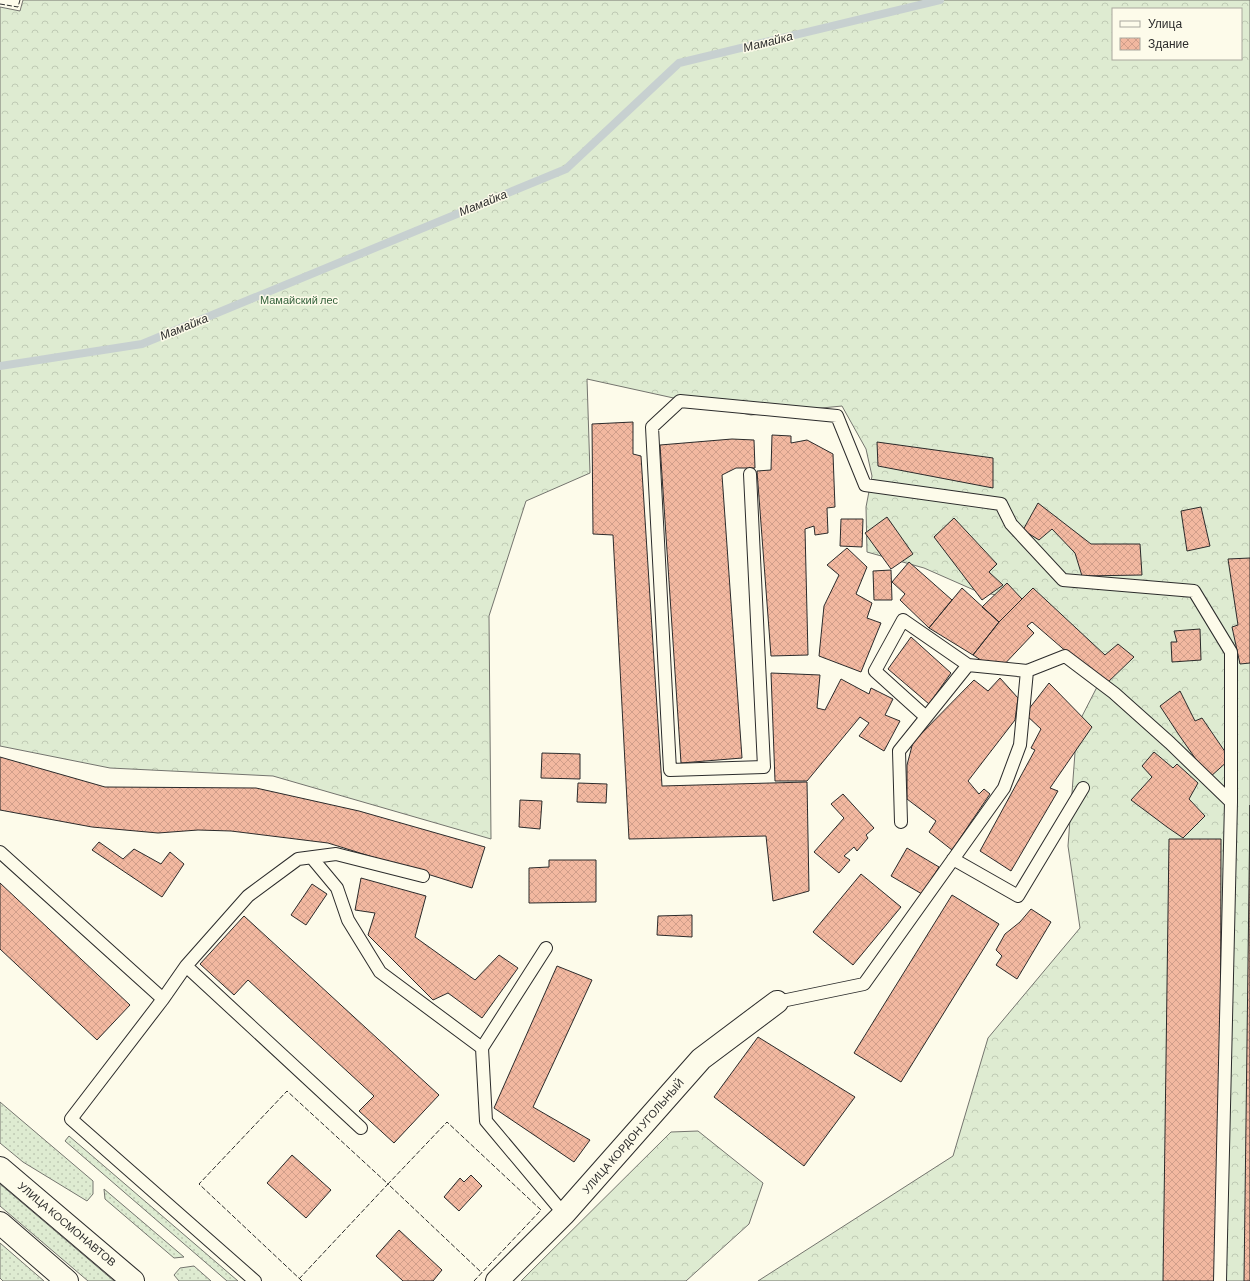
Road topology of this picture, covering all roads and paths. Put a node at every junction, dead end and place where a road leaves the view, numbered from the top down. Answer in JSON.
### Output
{"nodes":[{"id":1,"x":750,"y":474,"type":"dead end"},
{"id":2,"x":968,"y":665,"type":"junction"},
{"id":3,"x":1027,"y":671,"type":"junction"},
{"id":4,"x":926,"y":717,"type":"junction"},
{"id":5,"x":1083,"y":788,"type":"dead end"},
{"id":6,"x":1231,"y":802,"type":"junction"},
{"id":7,"x":901,"y":822,"type":"dead end"},
{"id":8,"x":0,"y":852,"type":"edge"},
{"id":9,"x":312,"y":858,"type":"junction"},
{"id":10,"x":953,"y":859,"type":"junction"},
{"id":11,"x":422,"y":876,"type":"dead end"},
{"id":12,"x":546,"y":948,"type":"dead end"},
{"id":13,"x":186,"y":966,"type":"junction"},
{"id":14,"x":163,"y":999,"type":"junction"},
{"id":15,"x":777,"y":1002,"type":"joint"},
{"id":16,"x":482,"y":1048,"type":"junction"},
{"id":17,"x":361,"y":1128,"type":"dead end"},
{"id":18,"x":0,"y":1168,"type":"edge"},
{"id":19,"x":564,"y":1214,"type":"junction"},
{"id":20,"x":0,"y":1224,"type":"edge"},
{"id":21,"x":68,"y":1281,"type":"edge"},
{"id":22,"x":133,"y":1281,"type":"edge"},
{"id":23,"x":255,"y":1281,"type":"edge"},
{"id":24,"x":497,"y":1281,"type":"edge"},
{"id":25,"x":1220,"y":1281,"type":"edge"}],
"edges":[{"from":1,"to":6,"type":"lane"},
{"from":2,"to":3,"type":"lane"},
{"from":2,"to":4,"type":"lane"},
{"from":2,"to":4,"type":"lane"},
{"from":3,"to":6,"type":"lane"},
{"from":3,"to":10,"type":"lane"},
{"from":4,"to":7,"type":"lane"},
{"from":5,"to":10,"type":"lane"},
{"from":6,"to":25,"type":"lane"},
{"from":8,"to":14,"type":"lane"},
{"from":9,"to":11,"type":"lane"},
{"from":9,"to":13,"type":"lane"},
{"from":9,"to":16,"type":"lane"},
{"from":10,"to":15,"type":"lane"},
{"from":12,"to":16,"type":"lane"},
{"from":13,"to":14,"type":"lane"},
{"from":13,"to":17,"type":"lane"},
{"from":14,"to":23,"type":"lane"},
{"from":15,"to":19,"type":"street","name":"УЛИЦА КОРДОН УГОЛЬНЫЙ"},
{"from":16,"to":19,"type":"lane"},
{"from":18,"to":22,"type":"street","name":"УЛИЦА КОСМОНАВТОВ"},
{"from":19,"to":24,"type":"street","name":"УЛИЦА КОРДОН УГОЛЬНЫЙ"},
{"from":20,"to":21,"type":"street"}]}
